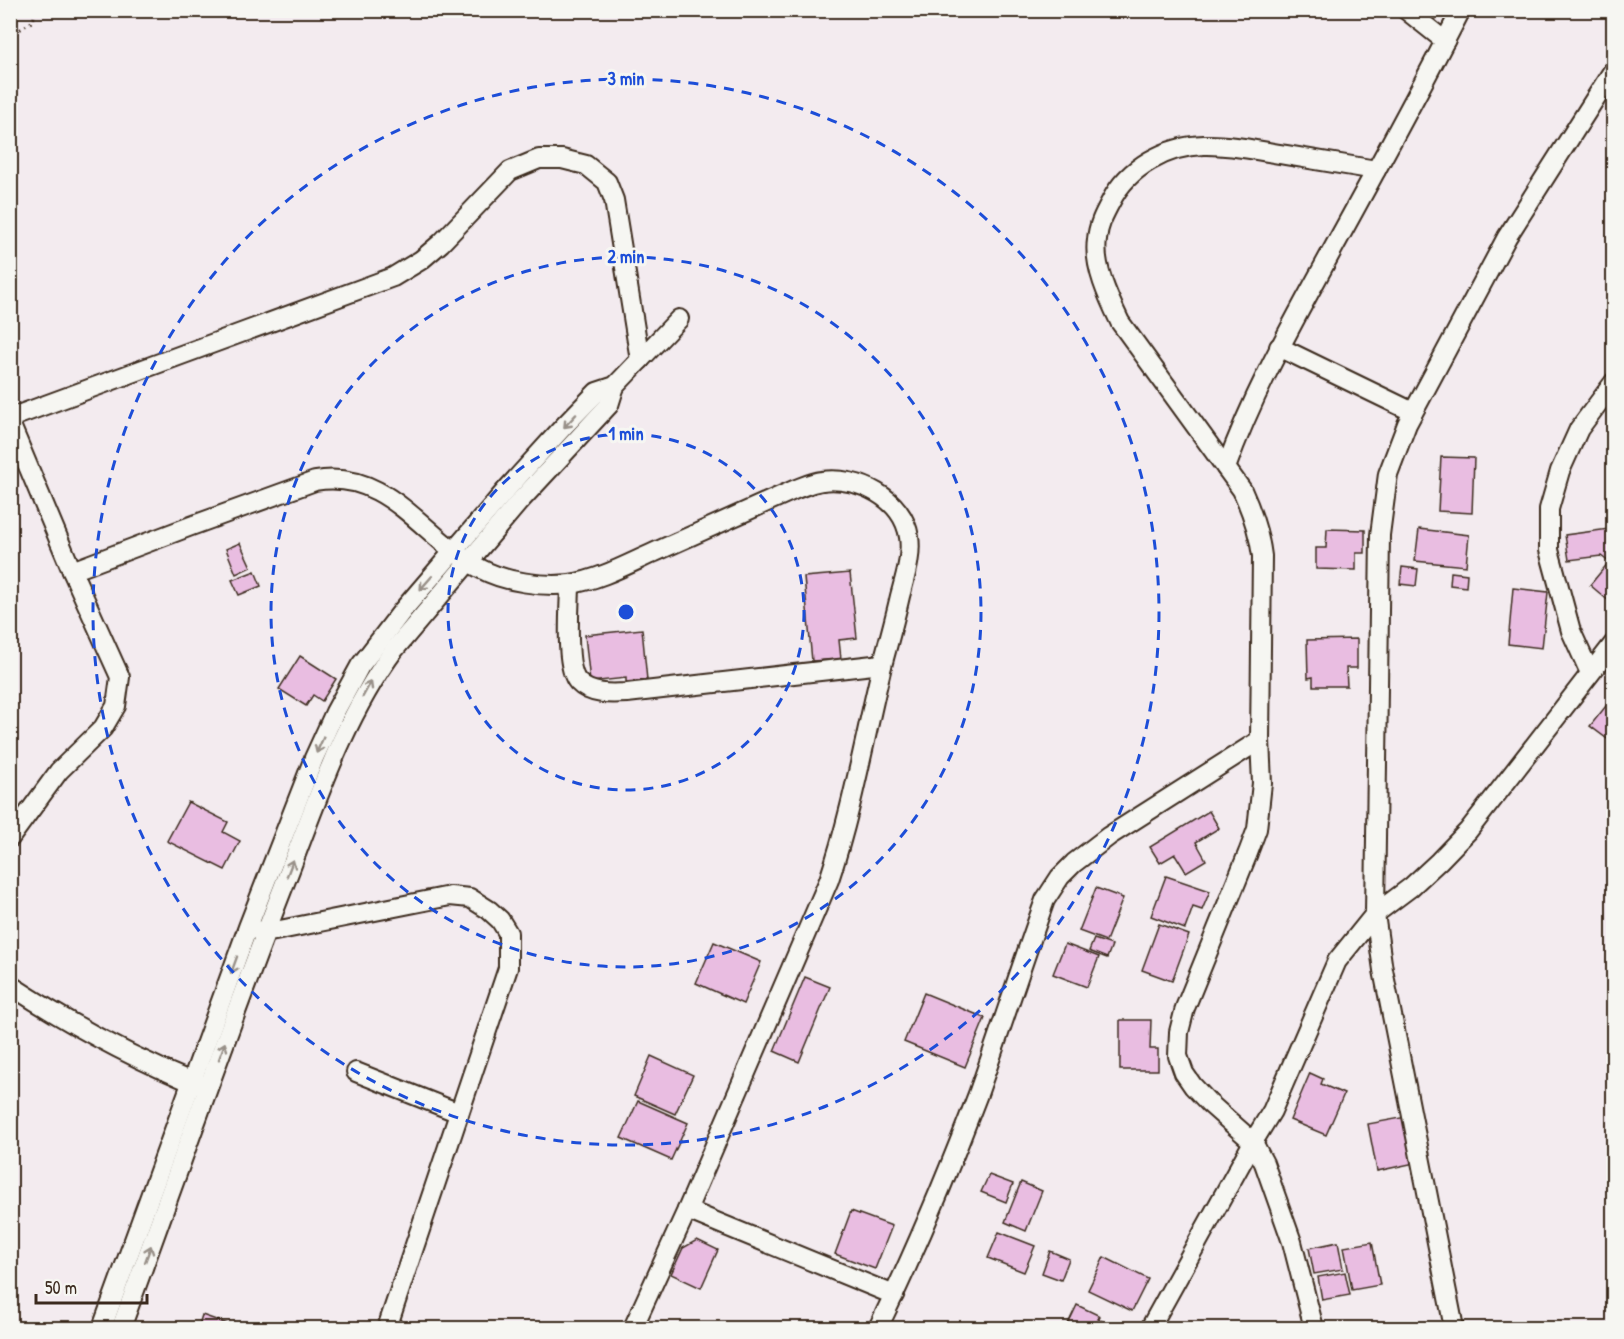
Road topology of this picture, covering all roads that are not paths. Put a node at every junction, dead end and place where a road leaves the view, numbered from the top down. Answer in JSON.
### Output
{"nodes":[{"id":1,"x":1406,"y":10,"type":"edge"},
{"id":2,"x":1461,"y":10,"type":"edge"},
{"id":3,"x":1445,"y":41,"type":"junction"},
{"id":4,"x":1614,"y":69,"type":"edge"},
{"id":5,"x":1376,"y":170,"type":"junction"},
{"id":6,"x":678,"y":319,"type":"dead end"},
{"id":7,"x":1279,"y":347,"type":"junction"},
{"id":8,"x":639,"y":360,"type":"junction"},
{"id":9,"x":1614,"y":382,"type":"edge"},
{"id":10,"x":1413,"y":412,"type":"junction"},
{"id":11,"x":10,"y":418,"type":"edge"},
{"id":12,"x":10,"y":423,"type":"edge"},
{"id":13,"x":1226,"y":468,"type":"junction"},
{"id":14,"x":461,"y":556,"type":"junction"},
{"id":15,"x":72,"y":571,"type":"junction"},
{"id":16,"x":570,"y":584,"type":"junction"},
{"id":17,"x":1614,"y":643,"type":"edge"},
{"id":18,"x":882,"y":664,"type":"junction"},
{"id":19,"x":1590,"y":673,"type":"junction"},
{"id":20,"x":1260,"y":740,"type":"junction"},
{"id":21,"x":10,"y":838,"type":"edge"},
{"id":22,"x":1375,"y":914,"type":"junction"},
{"id":23,"x":256,"y":930,"type":"junction"},
{"id":24,"x":10,"y":985,"type":"edge"},
{"id":25,"x":356,"y":1072,"type":"dead end"},
{"id":26,"x":200,"y":1085,"type":"junction"},
{"id":27,"x":459,"y":1113,"type":"junction"},
{"id":28,"x":1253,"y":1142,"type":"junction"},
{"id":29,"x":687,"y":1210,"type":"junction"},
{"id":30,"x":894,"y":1295,"type":"junction"},
{"id":31,"x":102,"y":1329,"type":"edge"},
{"id":32,"x":121,"y":1329,"type":"edge"},
{"id":33,"x":387,"y":1329,"type":"edge"},
{"id":34,"x":633,"y":1329,"type":"edge"},
{"id":35,"x":878,"y":1329,"type":"edge"},
{"id":36,"x":1150,"y":1329,"type":"edge"},
{"id":37,"x":1314,"y":1329,"type":"edge"},
{"id":38,"x":1454,"y":1329,"type":"edge"}],
"edges":[{"from":1,"to":3,"type":"street"},
{"from":2,"to":3,"type":"street"},
{"from":3,"to":5,"type":"street"},
{"from":4,"to":10,"type":"street"},
{"from":5,"to":7,"type":"street"},
{"from":5,"to":13,"type":"street"},
{"from":6,"to":8,"type":"street"},
{"from":7,"to":10,"type":"street"},
{"from":7,"to":13,"type":"street"},
{"from":8,"to":11,"type":"street"},
{"from":8,"to":14,"type":"street"},
{"from":9,"to":19,"type":"street"},
{"from":10,"to":22,"type":"street"},
{"from":12,"to":15,"type":"street"},
{"from":13,"to":20,"type":"street"},
{"from":14,"to":15,"type":"street"},
{"from":14,"to":16,"type":"street"},
{"from":14,"to":23,"type":"street"},
{"from":15,"to":21,"type":"street"},
{"from":16,"to":18,"type":"street"},
{"from":16,"to":18,"type":"street"},
{"from":17,"to":19,"type":"street"},
{"from":18,"to":29,"type":"street"},
{"from":19,"to":22,"type":"street"},
{"from":20,"to":28,"type":"street"},
{"from":20,"to":30,"type":"street"},
{"from":22,"to":28,"type":"street"},
{"from":22,"to":38,"type":"street"},
{"from":23,"to":26,"type":"street"},
{"from":23,"to":27,"type":"street"},
{"from":24,"to":26,"type":"street"},
{"from":25,"to":27,"type":"street"},
{"from":26,"to":31,"type":"street"},
{"from":32,"to":26,"type":"street","one_way":true},
{"from":27,"to":33,"type":"street"},
{"from":28,"to":36,"type":"street"},
{"from":28,"to":37,"type":"street"},
{"from":29,"to":30,"type":"street"},
{"from":29,"to":34,"type":"street"},
{"from":30,"to":35,"type":"street"}]}
